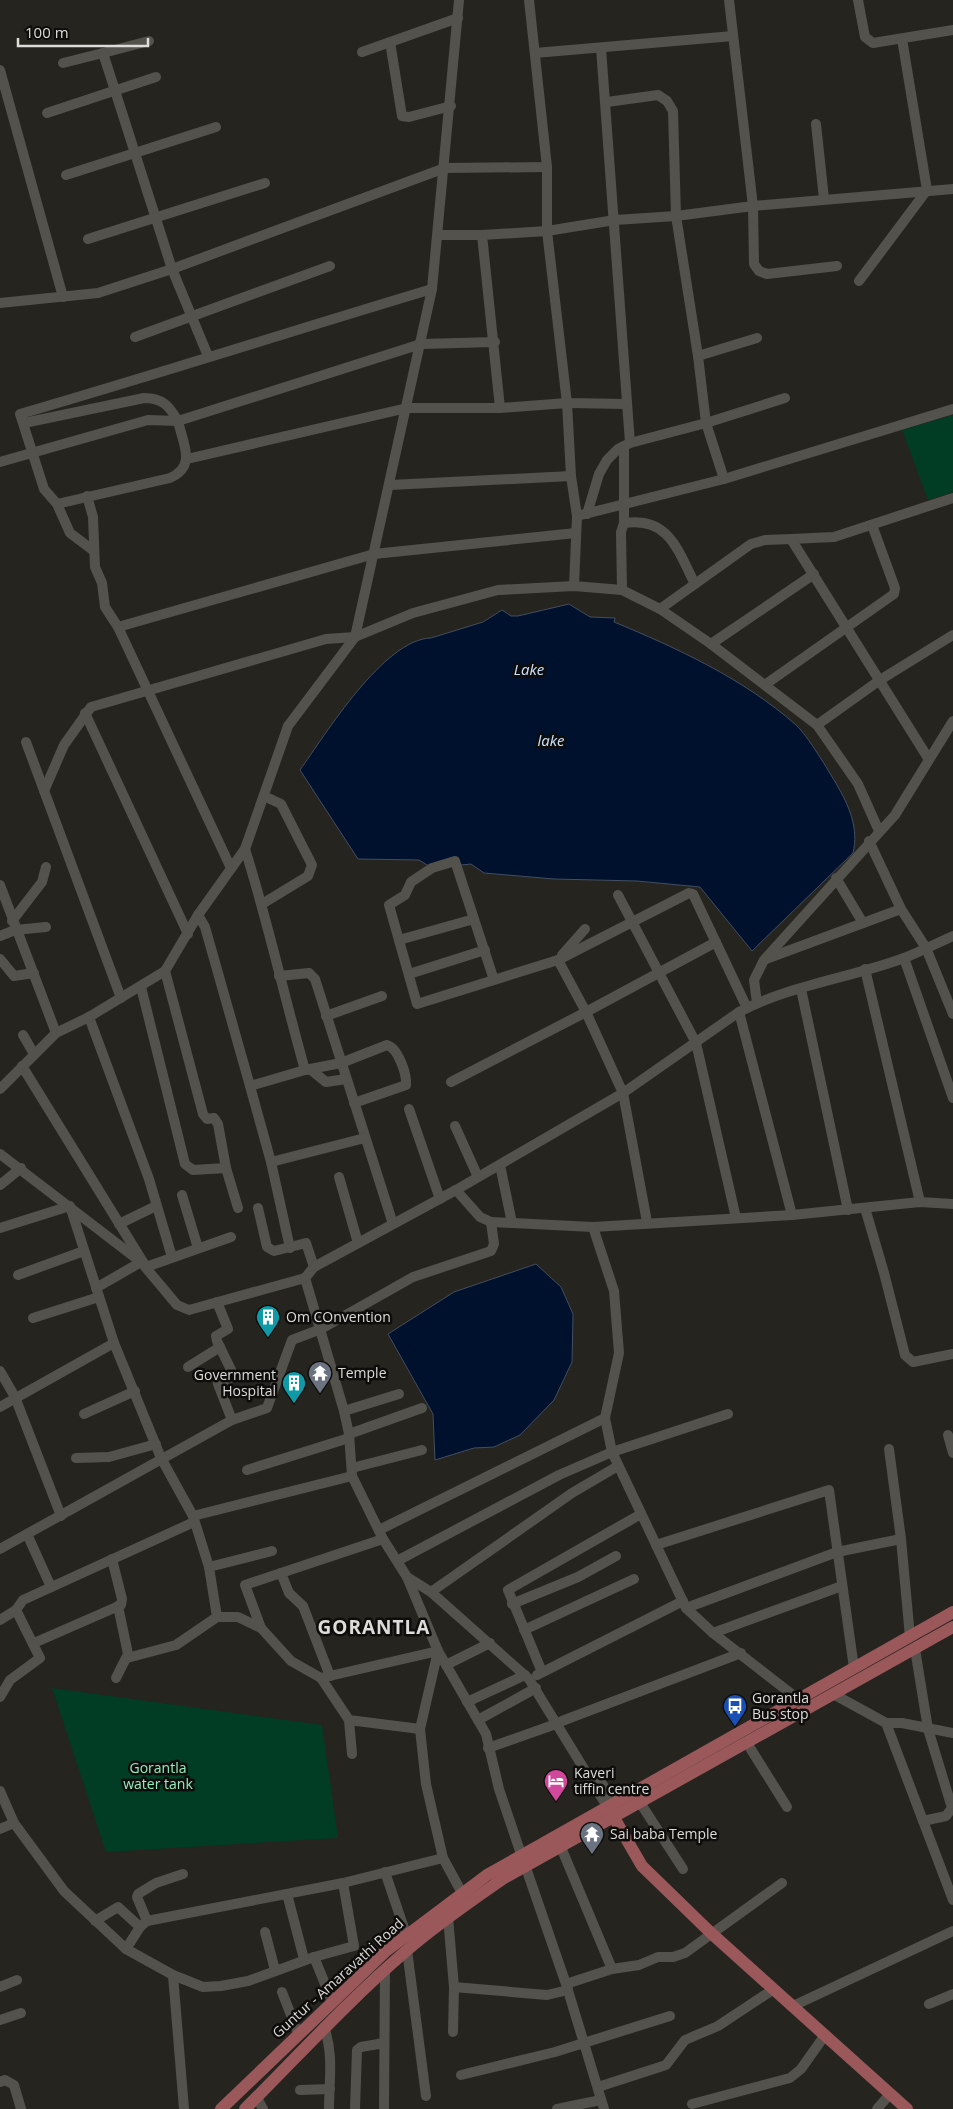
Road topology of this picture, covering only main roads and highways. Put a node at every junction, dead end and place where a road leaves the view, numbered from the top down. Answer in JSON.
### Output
{"nodes":[{"id":1,"x":953,"y":1612,"type":"edge"},
{"id":2,"x":953,"y":1627,"type":"edge"},
{"id":3,"x":614,"y":1809,"type":"junction"},
{"id":4,"x":523,"y":1859,"type":"junction"},
{"id":5,"x":260,"y":2103,"type":"edge"},
{"id":6,"x":221,"y":2109,"type":"edge"},
{"id":7,"x":245,"y":2109,"type":"edge"},
{"id":8,"x":906,"y":2109,"type":"edge"}],
"edges":[{"from":1,"to":3,"type":"main road","name":"Guntur - Amaravathi Road"},
{"from":2,"to":3,"type":"main road","name":"Guntur - Amaravathi Road"},
{"from":3,"to":4,"type":"main road","name":"Guntur - Amaravathi Road"},
{"from":3,"to":4,"type":"main road","name":"Guntur - Amaravathi Road"},
{"from":3,"to":8,"type":"main road"},
{"from":4,"to":5,"type":"main road","name":"Guntur - Amaravathi Road"},
{"from":4,"to":6,"type":"main road","name":"Guntur - Amaravathi Road"},
{"from":5,"to":7,"type":"main road","name":"Guntur - Amaravathi Road"}]}
